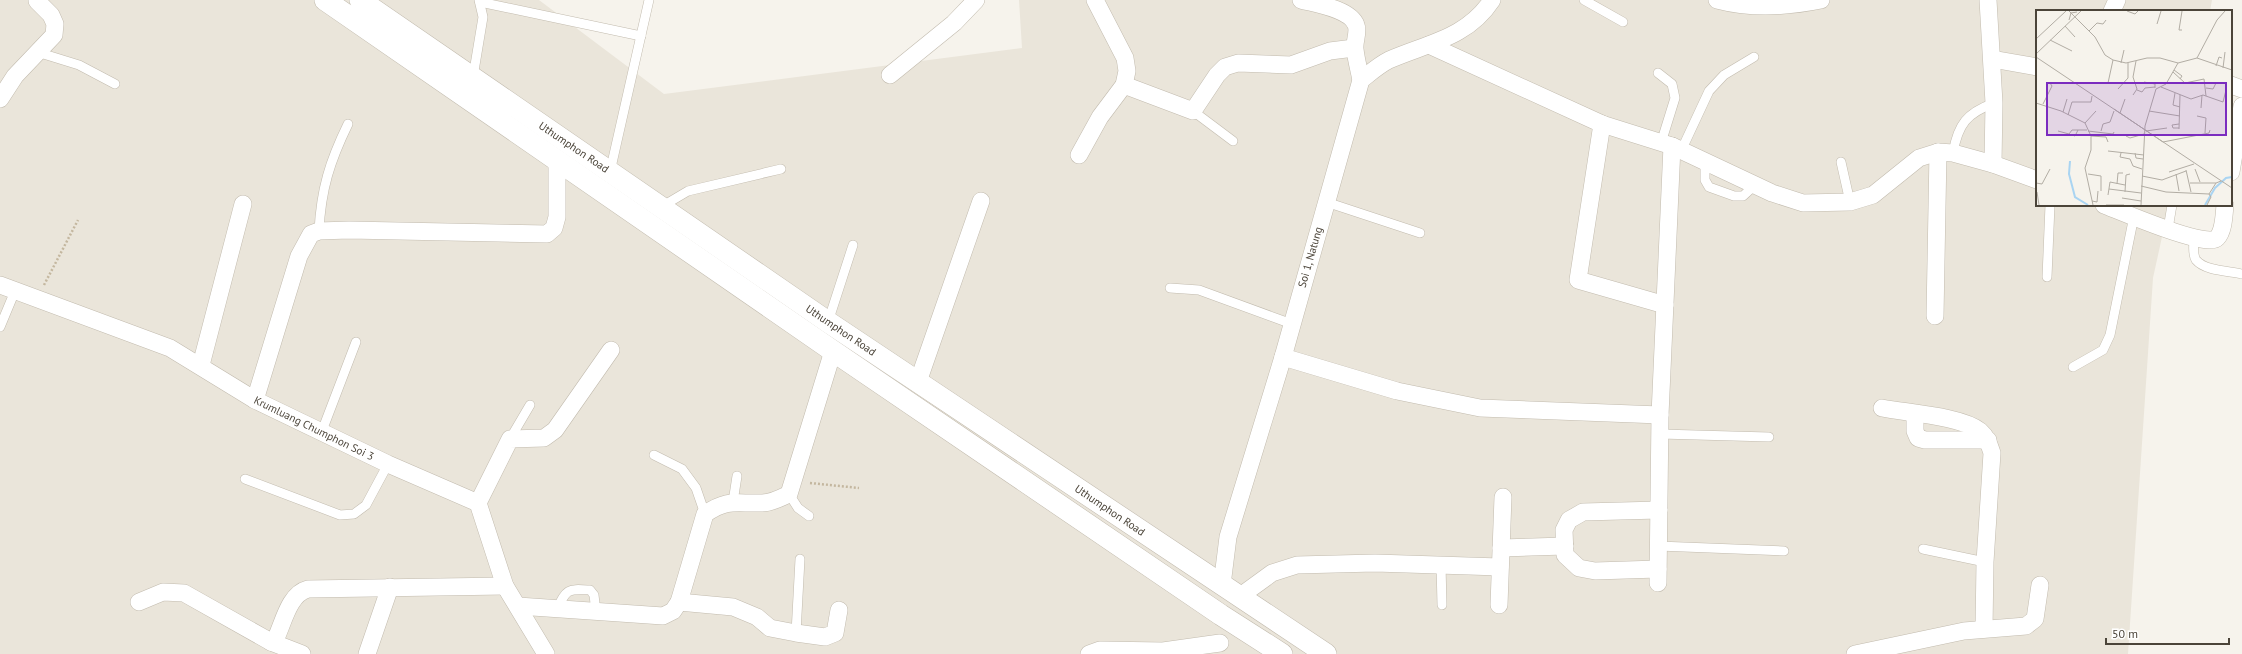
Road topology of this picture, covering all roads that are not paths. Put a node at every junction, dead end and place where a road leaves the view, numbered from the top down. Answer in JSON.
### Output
{"nodes":[{"id":1,"x":325,"y":0,"type":"edge"},
{"id":2,"x":360,"y":0,"type":"edge"},
{"id":3,"x":648,"y":0,"type":"edge"},
{"id":4,"x":976,"y":0,"type":"edge"},
{"id":5,"x":1095,"y":0,"type":"edge"},
{"id":6,"x":1301,"y":0,"type":"edge"},
{"id":7,"x":1492,"y":0,"type":"edge"},
{"id":8,"x":1584,"y":0,"type":"edge"},
{"id":9,"x":1717,"y":0,"type":"edge"},
{"id":10,"x":1821,"y":0,"type":"edge"},
{"id":11,"x":1988,"y":0,"type":"edge"},
{"id":12,"x":2117,"y":0,"type":"edge"},
{"id":13,"x":37,"y":1,"type":"dead end"},
{"id":14,"x":479,"y":1,"type":"edge"},
{"id":15,"x":1759,"y":3,"type":"edge"},
{"id":16,"x":2112,"y":10,"type":"edge"},
{"id":17,"x":1623,"y":22,"type":"dead end"},
{"id":18,"x":640,"y":36,"type":"junction"},
{"id":19,"x":1429,"y":45,"type":"junction"},
{"id":20,"x":1354,"y":48,"type":"junction"},
{"id":21,"x":37,"y":52,"type":"junction"},
{"id":22,"x":1754,"y":57,"type":"dead end"},
{"id":23,"x":1992,"y":59,"type":"junction"},
{"id":24,"x":2036,"y":67,"type":"edge"},
{"id":25,"x":1658,"y":73,"type":"dead end"},
{"id":26,"x":890,"y":75,"type":"dead end"},
{"id":27,"x":473,"y":78,"type":"junction"},
{"id":28,"x":1361,"y":80,"type":"junction"},
{"id":29,"x":115,"y":84,"type":"dead end"},
{"id":30,"x":1124,"y":85,"type":"junction"},
{"id":31,"x":2232,"y":85,"type":"edge"},
{"id":32,"x":2242,"y":89,"type":"edge"},
{"id":33,"x":0,"y":99,"type":"edge"},
{"id":34,"x":1994,"y":103,"type":"junction"},
{"id":35,"x":2242,"y":106,"type":"edge"},
{"id":36,"x":1193,"y":110,"type":"junction"},
{"id":37,"x":348,"y":124,"type":"dead end"},
{"id":38,"x":1602,"y":124,"type":"junction"},
{"id":39,"x":1233,"y":141,"type":"dead end"},
{"id":40,"x":1671,"y":147,"type":"junction"},
{"id":41,"x":1945,"y":152,"type":"junction"},
{"id":42,"x":1079,"y":155,"type":"dead end"},
{"id":43,"x":557,"y":161,"type":"junction"},
{"id":44,"x":1841,"y":162,"type":"dead end"},
{"id":45,"x":1993,"y":164,"type":"junction"},
{"id":46,"x":2232,"y":166,"type":"edge"},
{"id":47,"x":781,"y":169,"type":"dead end"},
{"id":48,"x":610,"y":172,"type":"junction"},
{"id":49,"x":2036,"y":180,"type":"edge"},
{"id":50,"x":982,"y":201,"type":"dead end"},
{"id":51,"x":1326,"y":202,"type":"junction"},
{"id":52,"x":1850,"y":202,"type":"junction"},
{"id":53,"x":243,"y":204,"type":"dead end"},
{"id":54,"x":2050,"y":206,"type":"edge"},
{"id":55,"x":2107,"y":206,"type":"edge"},
{"id":56,"x":2172,"y":206,"type":"edge"},
{"id":57,"x":2225,"y":206,"type":"edge"},
{"id":58,"x":661,"y":207,"type":"junction"},
{"id":59,"x":2134,"y":216,"type":"junction"},
{"id":60,"x":2168,"y":229,"type":"junction"},
{"id":61,"x":319,"y":231,"type":"junction"},
{"id":62,"x":1420,"y":233,"type":"dead end"},
{"id":63,"x":2194,"y":238,"type":"junction"},
{"id":64,"x":853,"y":245,"type":"dead end"},
{"id":65,"x":2242,"y":274,"type":"edge"},
{"id":66,"x":2047,"y":277,"type":"dead end"},
{"id":67,"x":8,"y":288,"type":"edge"},
{"id":68,"x":1170,"y":288,"type":"dead end"},
{"id":69,"x":1665,"y":304,"type":"junction"},
{"id":70,"x":1935,"y":316,"type":"dead end"},
{"id":71,"x":828,"y":322,"type":"junction"},
{"id":72,"x":1292,"y":324,"type":"junction"},
{"id":73,"x":0,"y":327,"type":"edge"},
{"id":74,"x":356,"y":342,"type":"dead end"},
{"id":75,"x":611,"y":350,"type":"dead end"},
{"id":76,"x":832,"y":351,"type":"junction"},
{"id":77,"x":1282,"y":357,"type":"junction"},
{"id":78,"x":201,"y":365,"type":"junction"},
{"id":79,"x":2073,"y":367,"type":"dead end"},
{"id":80,"x":918,"y":382,"type":"junction"},
{"id":81,"x":255,"y":400,"type":"junction"},
{"id":82,"x":530,"y":405,"type":"dead end"},
{"id":83,"x":1882,"y":408,"type":"dead end"},
{"id":84,"x":1915,"y":414,"type":"junction"},
{"id":85,"x":1660,"y":415,"type":"junction"},
{"id":86,"x":322,"y":431,"type":"junction"},
{"id":87,"x":1660,"y":434,"type":"junction"},
{"id":88,"x":1769,"y":436,"type":"dead end"},
{"id":89,"x":510,"y":439,"type":"junction"},
{"id":90,"x":1988,"y":440,"type":"junction"},
{"id":91,"x":654,"y":455,"type":"dead end"},
{"id":92,"x":388,"y":464,"type":"junction"},
{"id":93,"x":737,"y":476,"type":"dead end"},
{"id":94,"x":245,"y":480,"type":"dead end"},
{"id":95,"x":791,"y":488,"type":"junction"},
{"id":96,"x":1503,"y":498,"type":"dead end"},
{"id":97,"x":733,"y":502,"type":"junction"},
{"id":98,"x":478,"y":503,"type":"junction"},
{"id":99,"x":1659,"y":510,"type":"junction"},
{"id":100,"x":705,"y":514,"type":"junction"},
{"id":101,"x":809,"y":516,"type":"dead end"},
{"id":102,"x":1565,"y":546,"type":"junction"},
{"id":103,"x":1658,"y":546,"type":"junction"},
{"id":104,"x":1501,"y":548,"type":"junction"},
{"id":105,"x":1923,"y":549,"type":"dead end"},
{"id":106,"x":1784,"y":550,"type":"dead end"},
{"id":107,"x":800,"y":559,"type":"dead end"},
{"id":108,"x":1985,"y":562,"type":"junction"},
{"id":109,"x":1441,"y":565,"type":"junction"},
{"id":110,"x":1500,"y":567,"type":"junction"},
{"id":111,"x":2040,"y":585,"type":"dead end"},
{"id":112,"x":505,"y":586,"type":"junction"},
{"id":113,"x":390,"y":587,"type":"junction"},
{"id":114,"x":1230,"y":591,"type":"junction"},
{"id":115,"x":139,"y":602,"type":"dead end"},
{"id":116,"x":679,"y":602,"type":"junction"},
{"id":117,"x":1442,"y":605,"type":"dead end"},
{"id":118,"x":1498,"y":605,"type":"dead end"},
{"id":119,"x":518,"y":606,"type":"junction"},
{"id":120,"x":839,"y":610,"type":"dead end"},
{"id":121,"x":1221,"y":615,"type":"junction"},
{"id":122,"x":1984,"y":629,"type":"junction"},
{"id":123,"x":796,"y":633,"type":"junction"},
{"id":124,"x":1220,"y":648,"type":"edge"},
{"id":125,"x":278,"y":650,"type":"edge"},
{"id":126,"x":302,"y":654,"type":"edge"},
{"id":127,"x":367,"y":654,"type":"edge"},
{"id":128,"x":546,"y":654,"type":"edge"},
{"id":129,"x":1090,"y":654,"type":"edge"},
{"id":130,"x":1282,"y":654,"type":"edge"},
{"id":131,"x":1326,"y":654,"type":"edge"},
{"id":132,"x":1855,"y":654,"type":"edge"}],
"edges":[{"from":1,"to":43,"type":"street","name":"Uthumphon Road"},
{"from":2,"to":27,"type":"street","name":"Uthumphon Road"},
{"from":3,"to":18,"type":"lane"},
{"from":4,"to":26,"type":"street"},
{"from":5,"to":30,"type":"street"},
{"from":6,"to":20,"type":"street"},
{"from":7,"to":19,"type":"street"},
{"from":8,"to":17,"type":"lane"},
{"from":9,"to":15,"type":"street"},
{"from":10,"to":15,"type":"street"},
{"from":11,"to":23,"type":"street"},
{"from":12,"to":16,"type":"street"},
{"from":13,"to":21,"type":"street"},
{"from":14,"to":18,"type":"lane"},
{"from":14,"to":27,"type":"lane"},
{"from":18,"to":48,"type":"lane"},
{"from":19,"to":28,"type":"street"},
{"from":19,"to":38,"type":"street"},
{"from":20,"to":28,"type":"street"},
{"from":20,"to":36,"type":"street"},
{"from":21,"to":29,"type":"lane"},
{"from":21,"to":33,"type":"street"},
{"from":22,"to":40,"type":"lane"},
{"from":23,"to":24,"type":"street"},
{"from":23,"to":34,"type":"street"},
{"from":25,"to":40,"type":"lane"},
{"from":27,"to":48,"type":"street","name":"Uthumphon Road"},
{"from":28,"to":51,"type":"street","name":"Soi 1, Natung"},
{"from":30,"to":36,"type":"street"},
{"from":30,"to":42,"type":"street"},
{"from":31,"to":32,"type":"street"},
{"from":34,"to":41,"type":"lane"},
{"from":34,"to":45,"type":"street"},
{"from":35,"to":46,"type":"street"},
{"from":36,"to":39,"type":"lane"},
{"from":37,"to":61,"type":"lane"},
{"from":38,"to":40,"type":"street"},
{"from":38,"to":69,"type":"street"},
{"from":40,"to":52,"type":"street"},
{"from":40,"to":69,"type":"street"},
{"from":41,"to":45,"type":"street"},
{"from":41,"to":52,"type":"street"},
{"from":41,"to":70,"type":"street"},
{"from":43,"to":61,"type":"street"},
{"from":43,"to":76,"type":"street","name":"Uthumphon Road"},
{"from":44,"to":52,"type":"lane"},
{"from":45,"to":49,"type":"street"},
{"from":47,"to":58,"type":"lane"},
{"from":48,"to":58,"type":"street","name":"Uthumphon Road"},
{"from":50,"to":80,"type":"street"},
{"from":51,"to":62,"type":"lane"},
{"from":51,"to":72,"type":"street","name":"Soi 1, Natung"},
{"from":53,"to":78,"type":"street"},
{"from":54,"to":66,"type":"lane"},
{"from":55,"to":59,"type":"street"},
{"from":56,"to":60,"type":"lane"},
{"from":57,"to":63,"type":"street"},
{"from":58,"to":71,"type":"street","name":"Uthumphon Road"},
{"from":59,"to":60,"type":"street"},
{"from":59,"to":79,"type":"lane"},
{"from":60,"to":63,"type":"street"},
{"from":61,"to":81,"type":"street"},
{"from":63,"to":65,"type":"lane"},
{"from":64,"to":71,"type":"lane"},
{"from":67,"to":73,"type":"lane"},
{"from":67,"to":78,"type":"street","name":"Krumluang Chumphon Soi 3"},
{"from":68,"to":72,"type":"lane"},
{"from":69,"to":85,"type":"street"},
{"from":71,"to":80,"type":"street","name":"Uthumphon Road"},
{"from":72,"to":77,"type":"street","name":"Soi 1, Natung"},
{"from":74,"to":86,"type":"lane"},
{"from":75,"to":89,"type":"street"},
{"from":76,"to":95,"type":"street"},
{"from":76,"to":121,"type":"street","name":"Uthumphon Road"},
{"from":77,"to":85,"type":"street"},
{"from":77,"to":114,"type":"street","name":"Soi 1, Natung"},
{"from":78,"to":81,"type":"street","name":"Krumluang Chumphon Soi 3"},
{"from":80,"to":114,"type":"street","name":"Uthumphon Road"},
{"from":81,"to":86,"type":"street","name":"Krumluang Chumphon Soi 3"},
{"from":82,"to":89,"type":"lane"},
{"from":83,"to":84,"type":"street"},
{"from":84,"to":90,"type":"street"},
{"from":84,"to":90,"type":"street"},
{"from":85,"to":87,"type":"street"},
{"from":86,"to":92,"type":"street","name":"Krumluang Chumphon Soi 3"},
{"from":87,"to":88,"type":"lane"},
{"from":87,"to":99,"type":"street"},
{"from":89,"to":98,"type":"street"},
{"from":90,"to":108,"type":"street"},
{"from":91,"to":100,"type":"lane"},
{"from":92,"to":94,"type":"lane"},
{"from":92,"to":98,"type":"street","name":"Krumluang Chumphon Soi 3"},
{"from":93,"to":97,"type":"lane"},
{"from":95,"to":97,"type":"street"},
{"from":95,"to":101,"type":"lane"},
{"from":96,"to":104,"type":"street"},
{"from":97,"to":100,"type":"street"},
{"from":98,"to":112,"type":"street"},
{"from":99,"to":102,"type":"street"},
{"from":99,"to":103,"type":"street"},
{"from":100,"to":116,"type":"street"},
{"from":102,"to":103,"type":"street"},
{"from":102,"to":104,"type":"street"},
{"from":103,"to":106,"type":"lane"},
{"from":104,"to":110,"type":"street"},
{"from":105,"to":108,"type":"lane"},
{"from":107,"to":123,"type":"lane"},
{"from":108,"to":122,"type":"street"},
{"from":109,"to":110,"type":"street"},
{"from":109,"to":114,"type":"street"},
{"from":109,"to":117,"type":"lane"},
{"from":110,"to":118,"type":"street"},
{"from":111,"to":122,"type":"street"},
{"from":112,"to":113,"type":"street"},
{"from":112,"to":119,"type":"street"},
{"from":113,"to":125,"type":"street"},
{"from":113,"to":127,"type":"street"},
{"from":114,"to":121,"type":"street"},
{"from":114,"to":131,"type":"street","name":"Uthumphon Road"},
{"from":115,"to":125,"type":"street"},
{"from":116,"to":119,"type":"street"},
{"from":116,"to":123,"type":"street"},
{"from":119,"to":128,"type":"street"},
{"from":120,"to":123,"type":"street"},
{"from":121,"to":124,"type":"street"},
{"from":121,"to":130,"type":"street","name":"Uthumphon Road"},
{"from":122,"to":132,"type":"street"},
{"from":124,"to":129,"type":"street"},
{"from":125,"to":126,"type":"street"}]}
